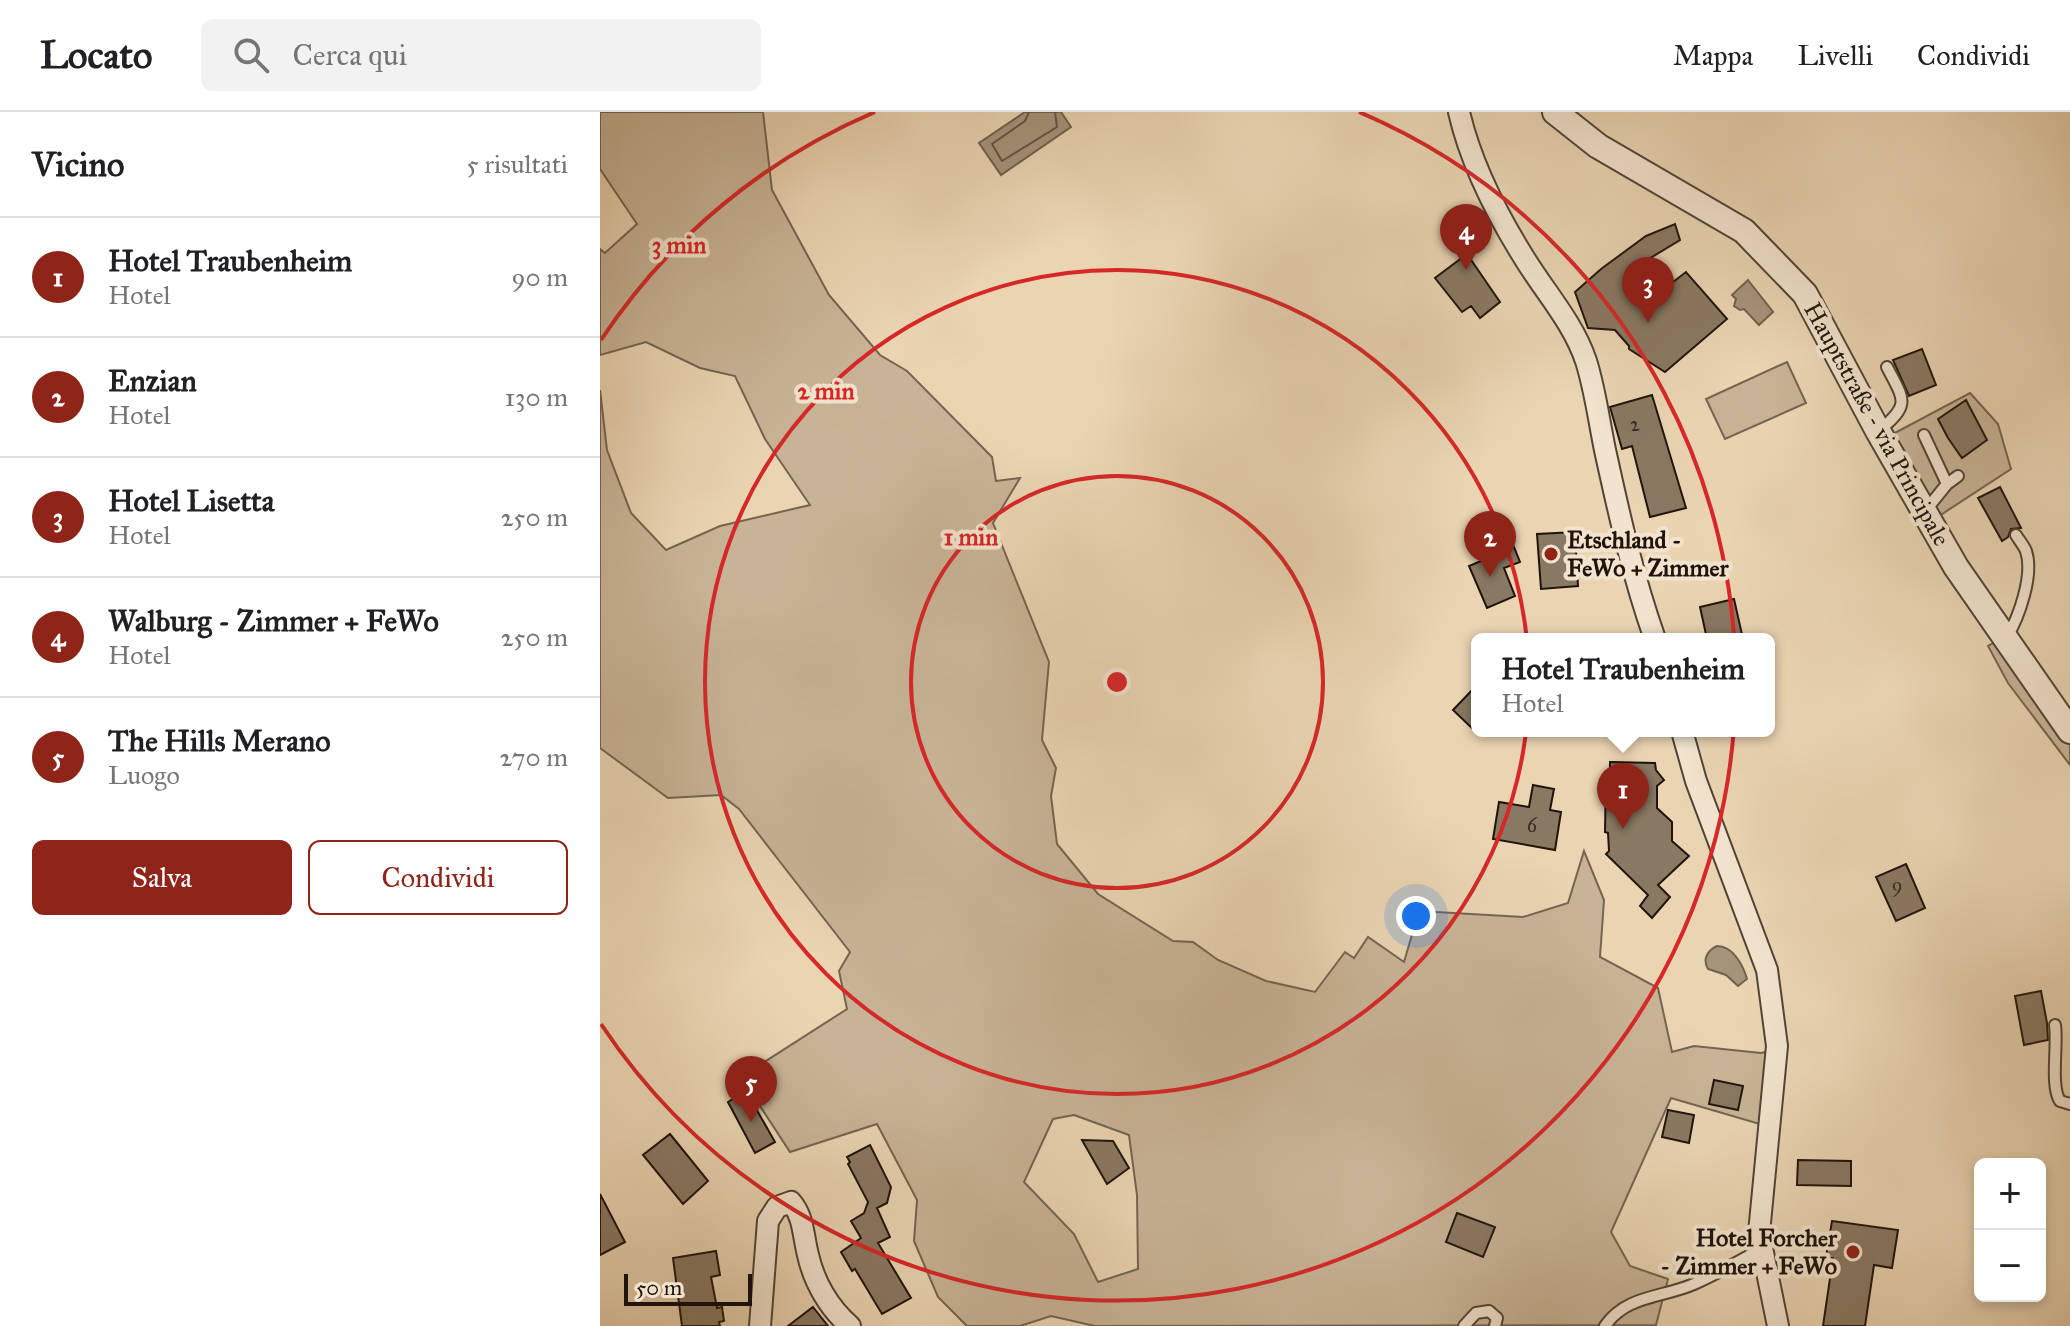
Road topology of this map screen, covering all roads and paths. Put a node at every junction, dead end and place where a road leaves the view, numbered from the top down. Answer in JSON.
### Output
{"nodes":[{"id":1,"x":1459,"y":112,"type":"edge"},
{"id":2,"x":1555,"y":112,"type":"edge"},
{"id":3,"x":1887,"y":367,"type":"dead end"},
{"id":4,"x":1878,"y":431,"type":"junction"},
{"id":5,"x":1924,"y":435,"type":"dead end"},
{"id":6,"x":1958,"y":476,"type":"dead end"},
{"id":7,"x":1947,"y":484,"type":"junction"},
{"id":8,"x":1924,"y":511,"type":"junction"},
{"id":9,"x":2016,"y":535,"type":"dead end"},
{"id":10,"x":1653,"y":633,"type":"edge"},
{"id":11,"x":2006,"y":639,"type":"junction"},
{"id":12,"x":2070,"y":731,"type":"edge"},
{"id":13,"x":1684,"y":737,"type":"edge"},
{"id":14,"x":2055,"y":1025,"type":"dead end"},
{"id":15,"x":2070,"y":1104,"type":"edge"},
{"id":16,"x":1761,"y":1249,"type":"junction"},
{"id":17,"x":760,"y":1326,"type":"edge"},
{"id":18,"x":850,"y":1326,"type":"edge"},
{"id":19,"x":1464,"y":1326,"type":"edge"},
{"id":20,"x":1495,"y":1326,"type":"edge"},
{"id":21,"x":1605,"y":1326,"type":"edge"},
{"id":22,"x":1778,"y":1326,"type":"edge"}],
"edges":[{"from":1,"to":10,"type":"street"},
{"from":2,"to":4,"type":"street","name":"Hauptstraße - via Principale"},
{"from":3,"to":4,"type":"lane"},
{"from":4,"to":8,"type":"street","name":"Hauptstraße - via Principale"},
{"from":5,"to":7,"type":"lane"},
{"from":6,"to":7,"type":"lane"},
{"from":7,"to":8,"type":"lane"},
{"from":8,"to":11,"type":"street","name":"Hauptstraße - via Principale"},
{"from":9,"to":11,"type":"lane"},
{"from":11,"to":12,"type":"street","name":"Hauptstraße - via Principale"},
{"from":13,"to":16,"type":"street"},
{"from":14,"to":15,"type":"lane"},
{"from":16,"to":21,"type":"lane"},
{"from":16,"to":22,"type":"street"},
{"from":17,"to":18,"type":"street"},
{"from":19,"to":20,"type":"lane"}]}
